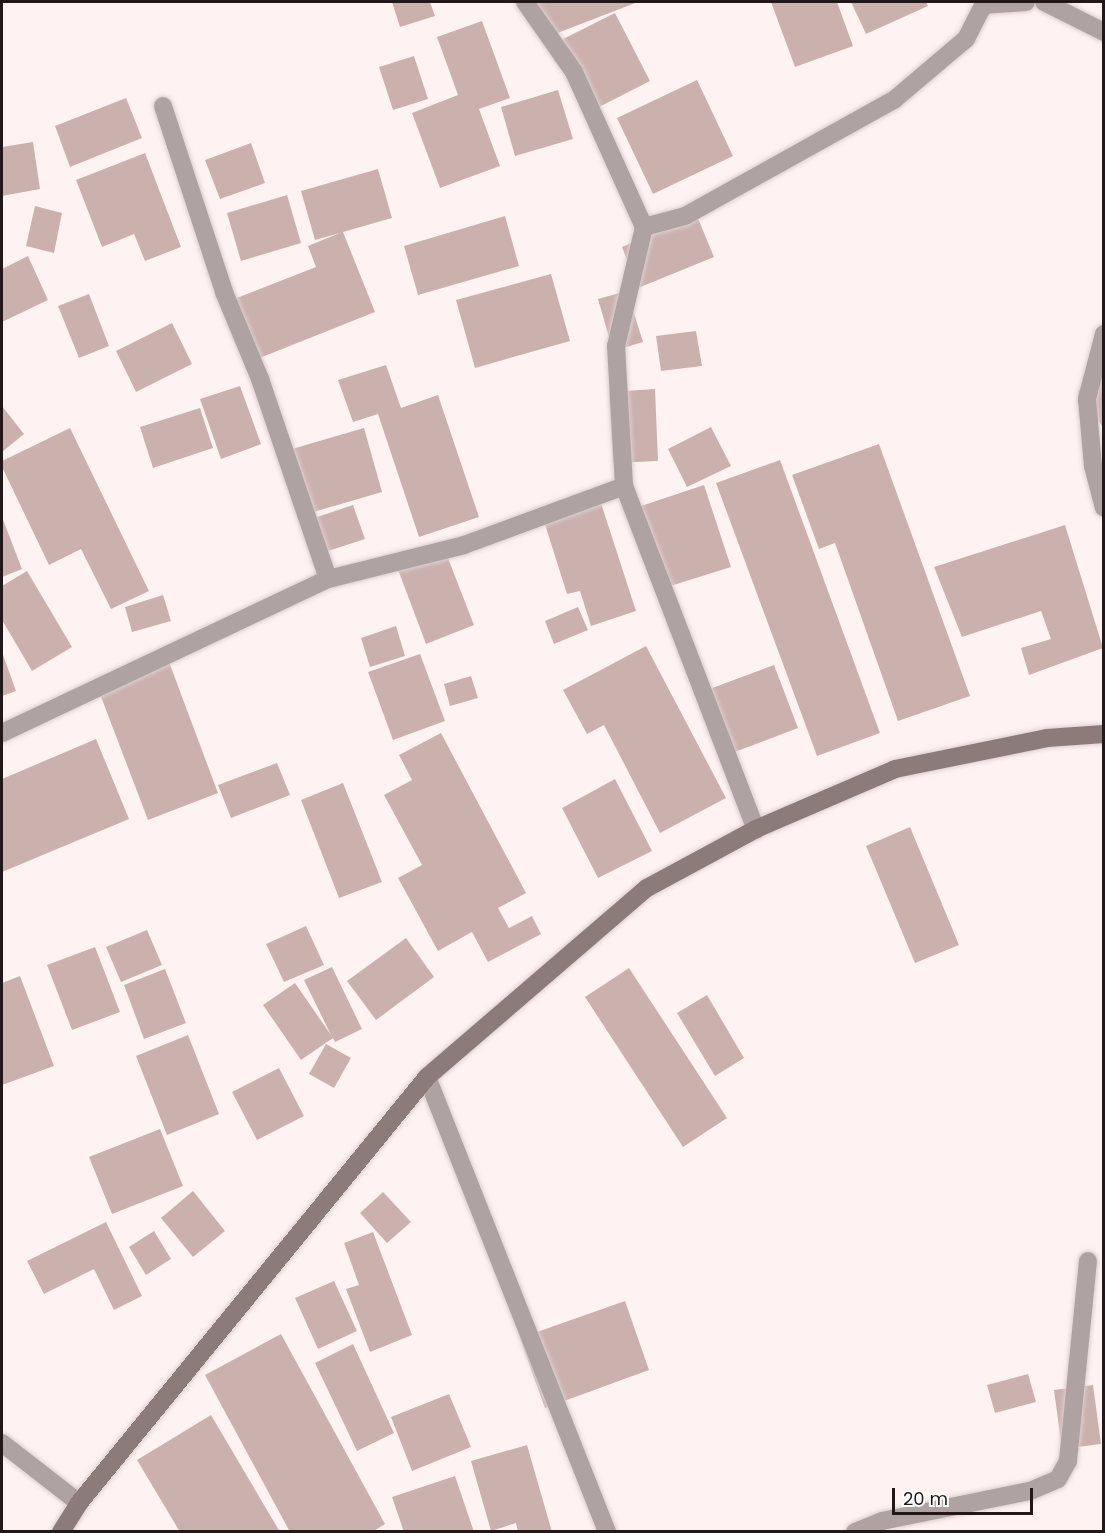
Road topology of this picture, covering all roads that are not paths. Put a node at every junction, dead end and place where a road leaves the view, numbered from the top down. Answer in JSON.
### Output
{"nodes":[{"id":1,"x":525,"y":2,"type":"edge"},
{"id":2,"x":1026,"y":2,"type":"edge"},
{"id":3,"x":1044,"y":2,"type":"edge"},
{"id":4,"x":983,"y":3,"type":"edge"},
{"id":5,"x":1104,"y":32,"type":"edge"},
{"id":6,"x":163,"y":106,"type":"dead end"},
{"id":7,"x":644,"y":227,"type":"junction"},
{"id":8,"x":1104,"y":334,"type":"edge"},
{"id":9,"x":624,"y":486,"type":"junction"},
{"id":10,"x":1104,"y":508,"type":"edge"},
{"id":11,"x":328,"y":579,"type":"junction"},
{"id":12,"x":2,"y":732,"type":"edge"},
{"id":13,"x":1104,"y":734,"type":"edge"},
{"id":14,"x":756,"y":829,"type":"junction"},
{"id":15,"x":428,"y":1077,"type":"junction"},
{"id":16,"x":1089,"y":1262,"type":"dead end"},
{"id":17,"x":2,"y":1443,"type":"edge"},
{"id":18,"x":79,"y":1503,"type":"junction"},
{"id":19,"x":61,"y":1532,"type":"edge"},
{"id":20,"x":607,"y":1532,"type":"edge"},
{"id":21,"x":855,"y":1532,"type":"edge"}],
"edges":[{"from":1,"to":7,"type":"street"},
{"from":2,"to":4,"type":"street"},
{"from":3,"to":5,"type":"street"},
{"from":4,"to":7,"type":"street"},
{"from":6,"to":11,"type":"street"},
{"from":7,"to":9,"type":"street"},
{"from":8,"to":10,"type":"street"},
{"from":9,"to":11,"type":"street"},
{"from":9,"to":14,"type":"street"},
{"from":11,"to":12,"type":"street"},
{"from":13,"to":14,"type":"street"},
{"from":14,"to":15,"type":"street"},
{"from":15,"to":18,"type":"street"},
{"from":15,"to":20,"type":"street"},
{"from":16,"to":21,"type":"street"},
{"from":17,"to":18,"type":"street"},
{"from":18,"to":19,"type":"street"}]}
